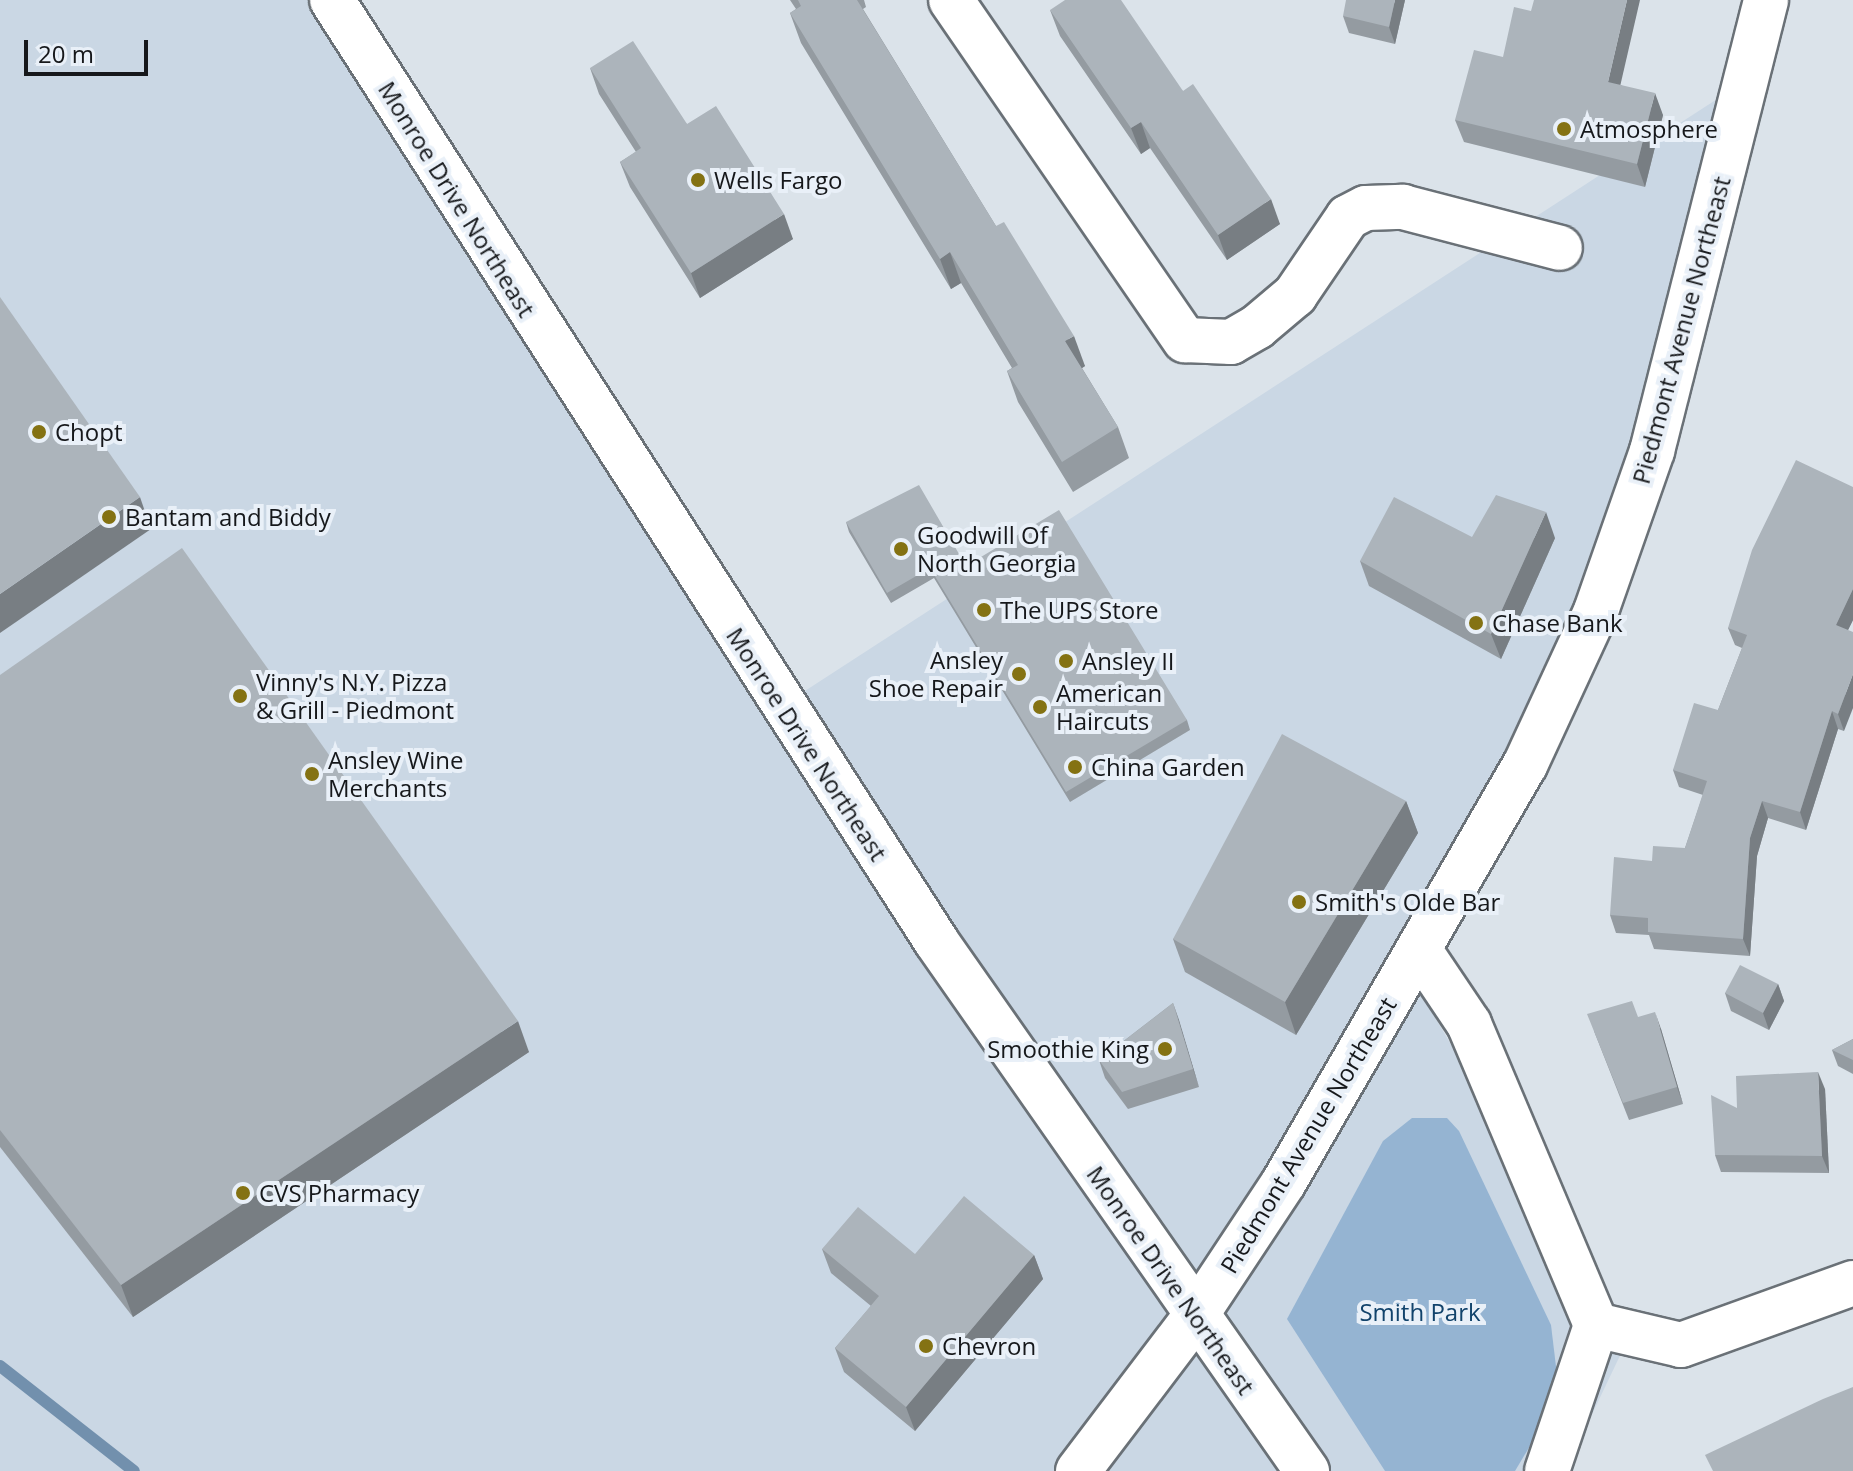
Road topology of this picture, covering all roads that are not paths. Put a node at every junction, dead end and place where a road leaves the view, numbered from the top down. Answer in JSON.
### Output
{"nodes":[{"id":1,"x":332,"y":0,"type":"edge"},
{"id":2,"x":951,"y":0,"type":"edge"},
{"id":3,"x":1766,"y":0,"type":"edge"},
{"id":4,"x":1560,"y":248,"type":"dead end"},
{"id":5,"x":1420,"y":951,"type":"junction"},
{"id":6,"x":1853,"y":1283,"type":"edge"},
{"id":7,"x":1194,"y":1318,"type":"junction"},
{"id":8,"x":1596,"y":1325,"type":"junction"},
{"id":9,"x":1078,"y":1471,"type":"edge"},
{"id":10,"x":1307,"y":1471,"type":"edge"},
{"id":11,"x":1547,"y":1471,"type":"edge"}],
"edges":[{"from":1,"to":7,"type":"main road","name":"Monroe Drive Northeast"},
{"from":2,"to":4,"type":"main road"},
{"from":3,"to":5,"type":"main road","name":"Piedmont Avenue Northeast"},
{"from":5,"to":7,"type":"main road","name":"Piedmont Avenue Northeast"},
{"from":5,"to":8,"type":"main road"},
{"from":6,"to":8,"type":"main road"},
{"from":7,"to":9,"type":"main road","name":"Piedmont Avenue Northeast"},
{"from":7,"to":10,"type":"main road","name":"Monroe Drive Northeast"},
{"from":8,"to":11,"type":"main road"}]}
